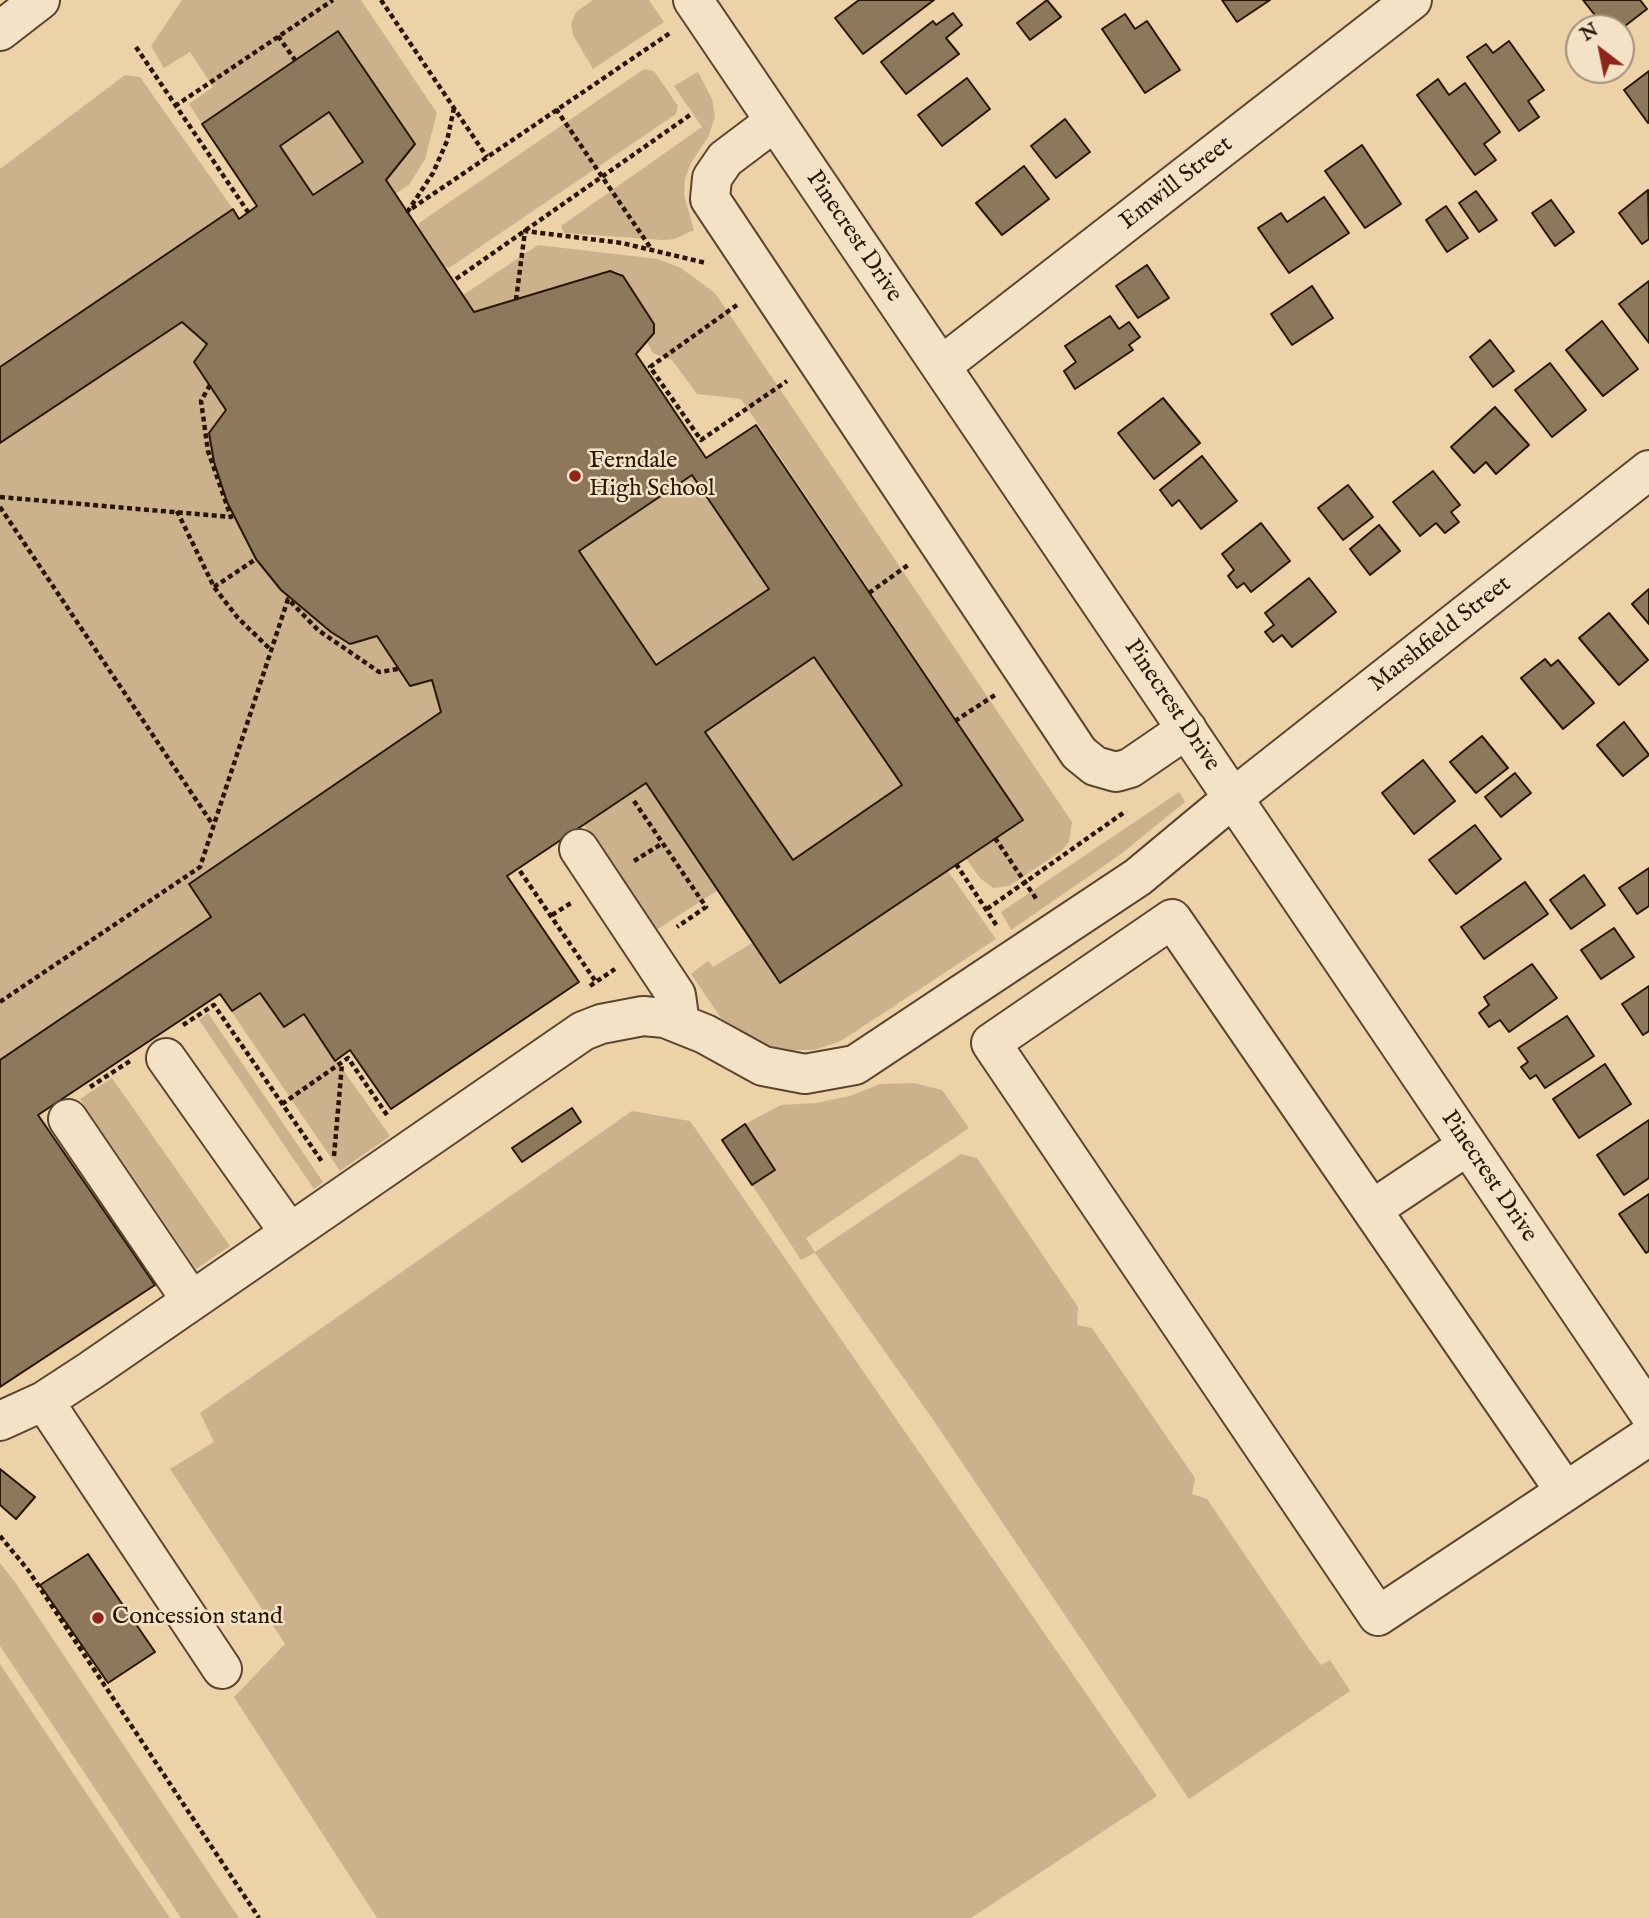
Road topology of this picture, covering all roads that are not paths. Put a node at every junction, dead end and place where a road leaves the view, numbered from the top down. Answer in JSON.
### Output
{"nodes":[{"id":1,"x":40,"y":0,"type":"edge"},
{"id":2,"x":693,"y":0,"type":"edge"},
{"id":3,"x":1412,"y":0,"type":"edge"},
{"id":4,"x":0,"y":31,"type":"edge"},
{"id":5,"x":774,"y":122,"type":"junction"},
{"id":6,"x":942,"y":366,"type":"junction"},
{"id":7,"x":1649,"y":470,"type":"edge"},
{"id":8,"x":1187,"y":729,"type":"junction"},
{"id":9,"x":1233,"y":798,"type":"junction"},
{"id":10,"x":579,"y":849,"type":"dead end"},
{"id":11,"x":680,"y":1024,"type":"junction"},
{"id":12,"x":166,"y":1058,"type":"dead end"},
{"id":13,"x":68,"y":1119,"type":"dead end"},
{"id":14,"x":1467,"y":1146,"type":"junction"},
{"id":15,"x":1373,"y":1209,"type":"junction"},
{"id":16,"x":289,"y":1232,"type":"junction"},
{"id":17,"x":191,"y":1300,"type":"junction"},
{"id":18,"x":44,"y":1401,"type":"junction"},
{"id":19,"x":1647,"y":1411,"type":"edge"},
{"id":20,"x":0,"y":1421,"type":"edge"},
{"id":21,"x":1565,"y":1491,"type":"junction"},
{"id":22,"x":222,"y":1669,"type":"dead end"}],
"edges":[{"from":1,"to":4,"type":"street"},
{"from":2,"to":5,"type":"street","name":"Pinecrest Drive"},
{"from":3,"to":6,"type":"street","name":"Emwill Street"},
{"from":5,"to":6,"type":"street","name":"Pinecrest Drive"},
{"from":5,"to":8,"type":"street"},
{"from":6,"to":8,"type":"street","name":"Pinecrest Drive"},
{"from":7,"to":9,"type":"street","name":"Marshfield Street"},
{"from":8,"to":9,"type":"street","name":"Pinecrest Drive"},
{"from":9,"to":11,"type":"street","name":"Marshfield Street"},
{"from":9,"to":14,"type":"street","name":"Pinecrest Drive"},
{"from":10,"to":11,"type":"street"},
{"from":11,"to":16,"type":"street","name":"Marshfield Street"},
{"from":12,"to":16,"type":"street"},
{"from":13,"to":17,"type":"street"},
{"from":14,"to":15,"type":"street"},
{"from":14,"to":19,"type":"street","name":"Pinecrest Drive"},
{"from":15,"to":21,"type":"street"},
{"from":15,"to":21,"type":"street"},
{"from":16,"to":17,"type":"street","name":"Marshfield Street"},
{"from":17,"to":18,"type":"street","name":"Marshfield Street"},
{"from":18,"to":20,"type":"street","name":"Marshfield Street"},
{"from":18,"to":22,"type":"street"},
{"from":19,"to":21,"type":"street"}]}
